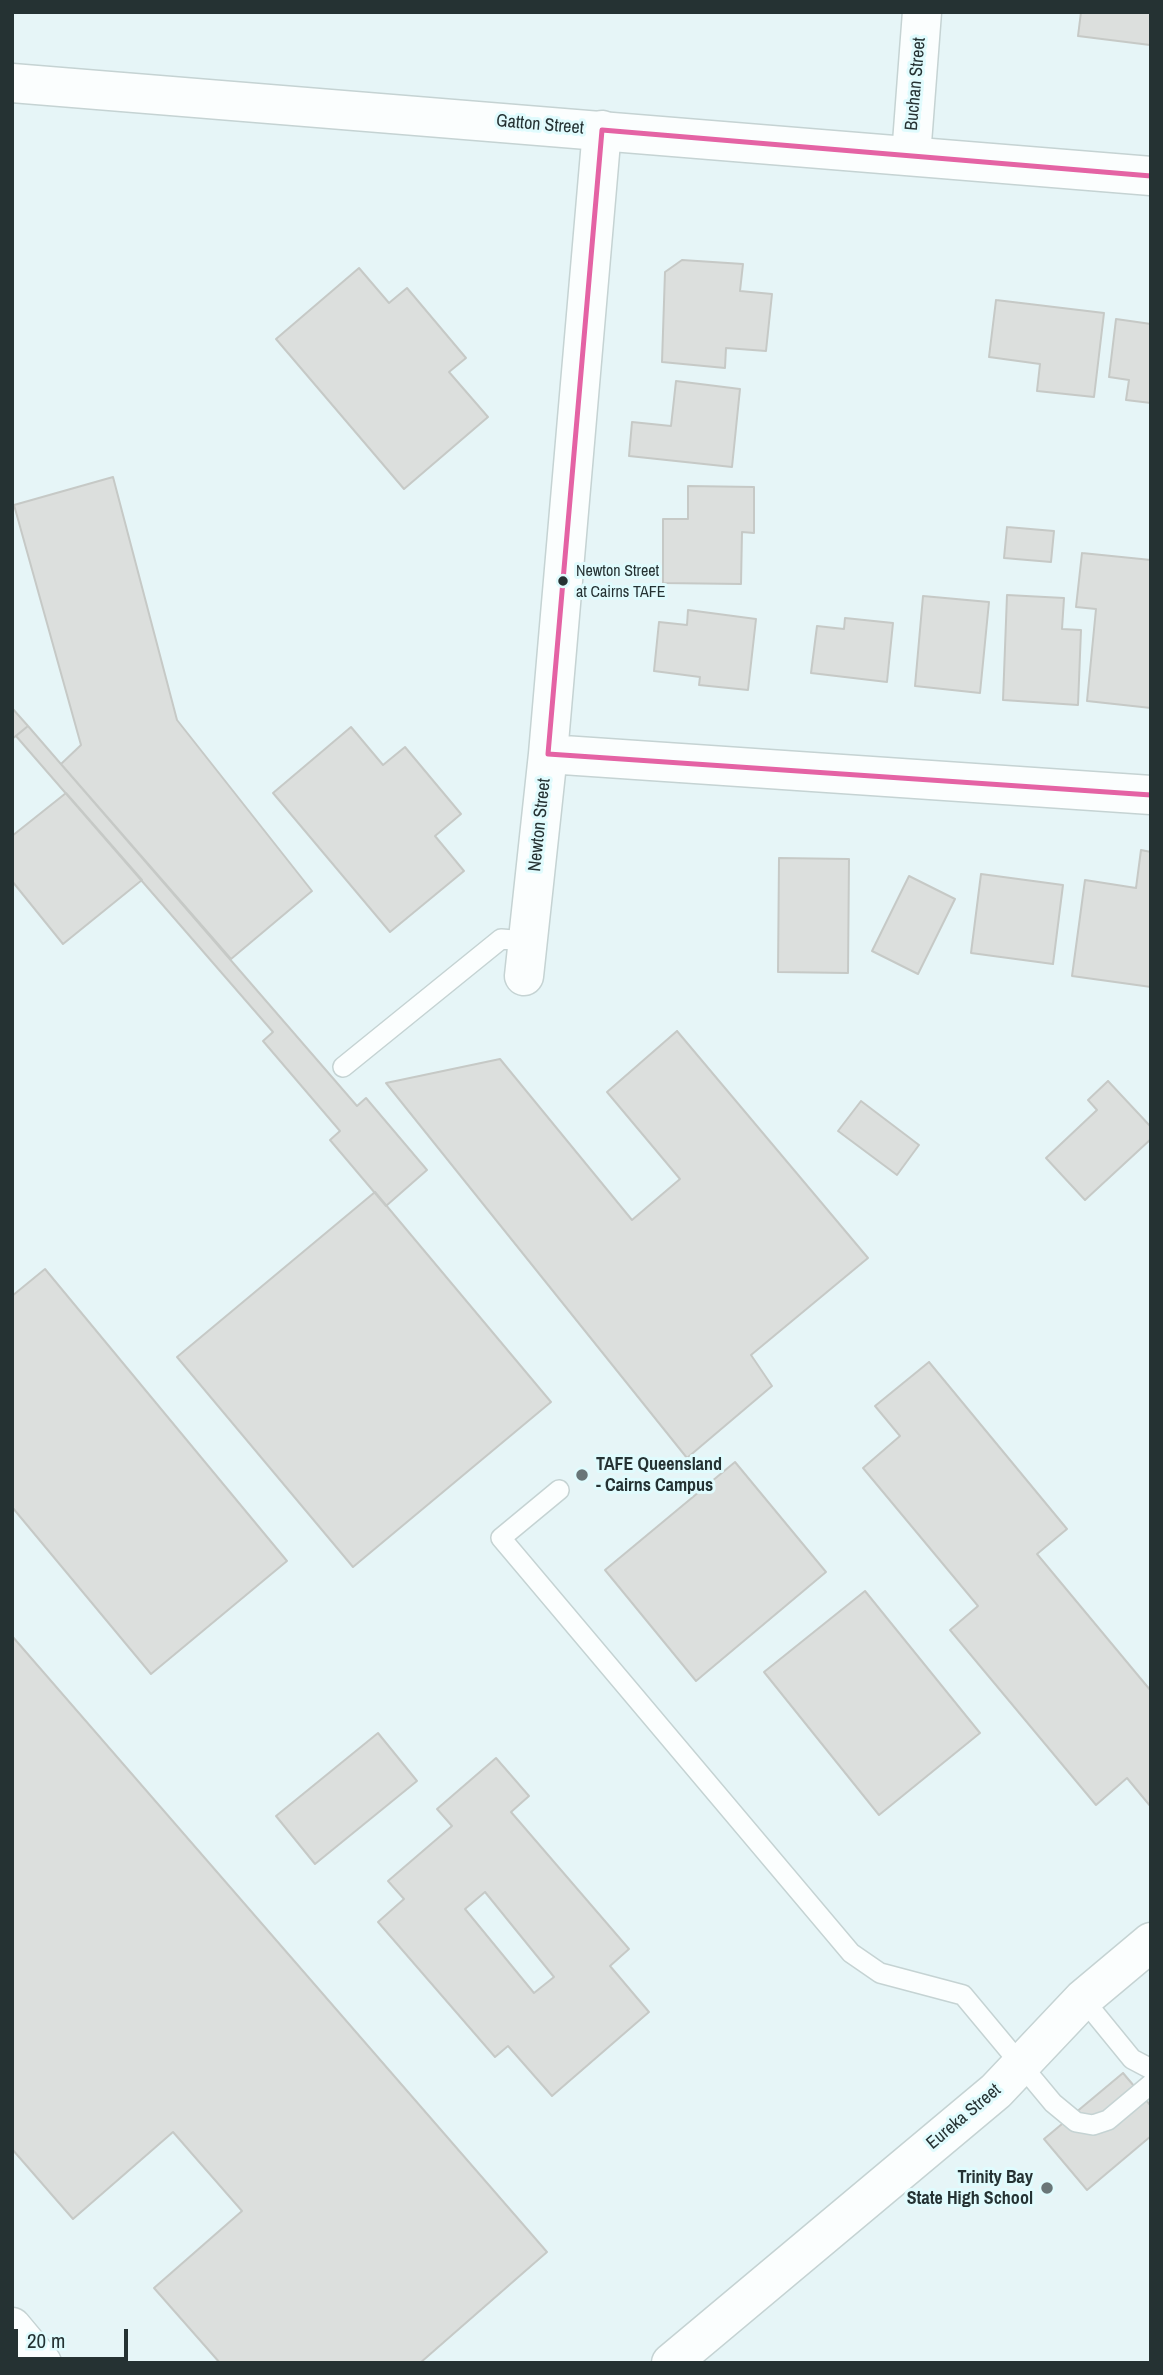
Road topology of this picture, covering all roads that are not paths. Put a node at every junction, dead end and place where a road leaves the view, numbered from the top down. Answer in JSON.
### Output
{"nodes":[{"id":1,"x":922,"y":12,"type":"edge"},
{"id":2,"x":12,"y":82,"type":"edge"},
{"id":3,"x":602,"y":130,"type":"junction"},
{"id":4,"x":911,"y":156,"type":"junction"},
{"id":5,"x":1151,"y":176,"type":"edge"},
{"id":6,"x":548,"y":754,"type":"junction"},
{"id":7,"x":1151,"y":795,"type":"edge"},
{"id":8,"x":526,"y":959,"type":"joint"},
{"id":9,"x":343,"y":1067,"type":"dead end"},
{"id":10,"x":559,"y":1490,"type":"dead end"},
{"id":11,"x":1151,"y":1942,"type":"edge"},
{"id":12,"x":1083,"y":1999,"type":"junction"},
{"id":13,"x":1023,"y":2065,"type":"junction"},
{"id":14,"x":1151,"y":2069,"type":"edge"},
{"id":15,"x":1151,"y":2084,"type":"edge"},
{"id":16,"x":12,"y":2327,"type":"edge"},
{"id":17,"x":42,"y":2363,"type":"edge"},
{"id":18,"x":671,"y":2363,"type":"edge"}],
"edges":[{"from":1,"to":4,"type":"street","name":"Buchan Street"},
{"from":2,"to":3,"type":"street","name":"Gatton Street"},
{"from":3,"to":4,"type":"street","name":"Gatton Street"},
{"from":3,"to":6,"type":"street","name":"Newton Street"},
{"from":4,"to":5,"type":"street","name":"Gatton Street"},
{"from":6,"to":7,"type":"street"},
{"from":6,"to":8,"type":"street","name":"Newton Street"},
{"from":8,"to":9,"type":"lane"},
{"from":10,"to":13,"type":"lane"},
{"from":11,"to":12,"type":"street","name":"Eureka Street"},
{"from":12,"to":13,"type":"street","name":"Eureka Street"},
{"from":12,"to":14,"type":"lane"},
{"from":13,"to":15,"type":"lane"},
{"from":13,"to":18,"type":"street","name":"Eureka Street"},
{"from":16,"to":17,"type":"street"}]}
